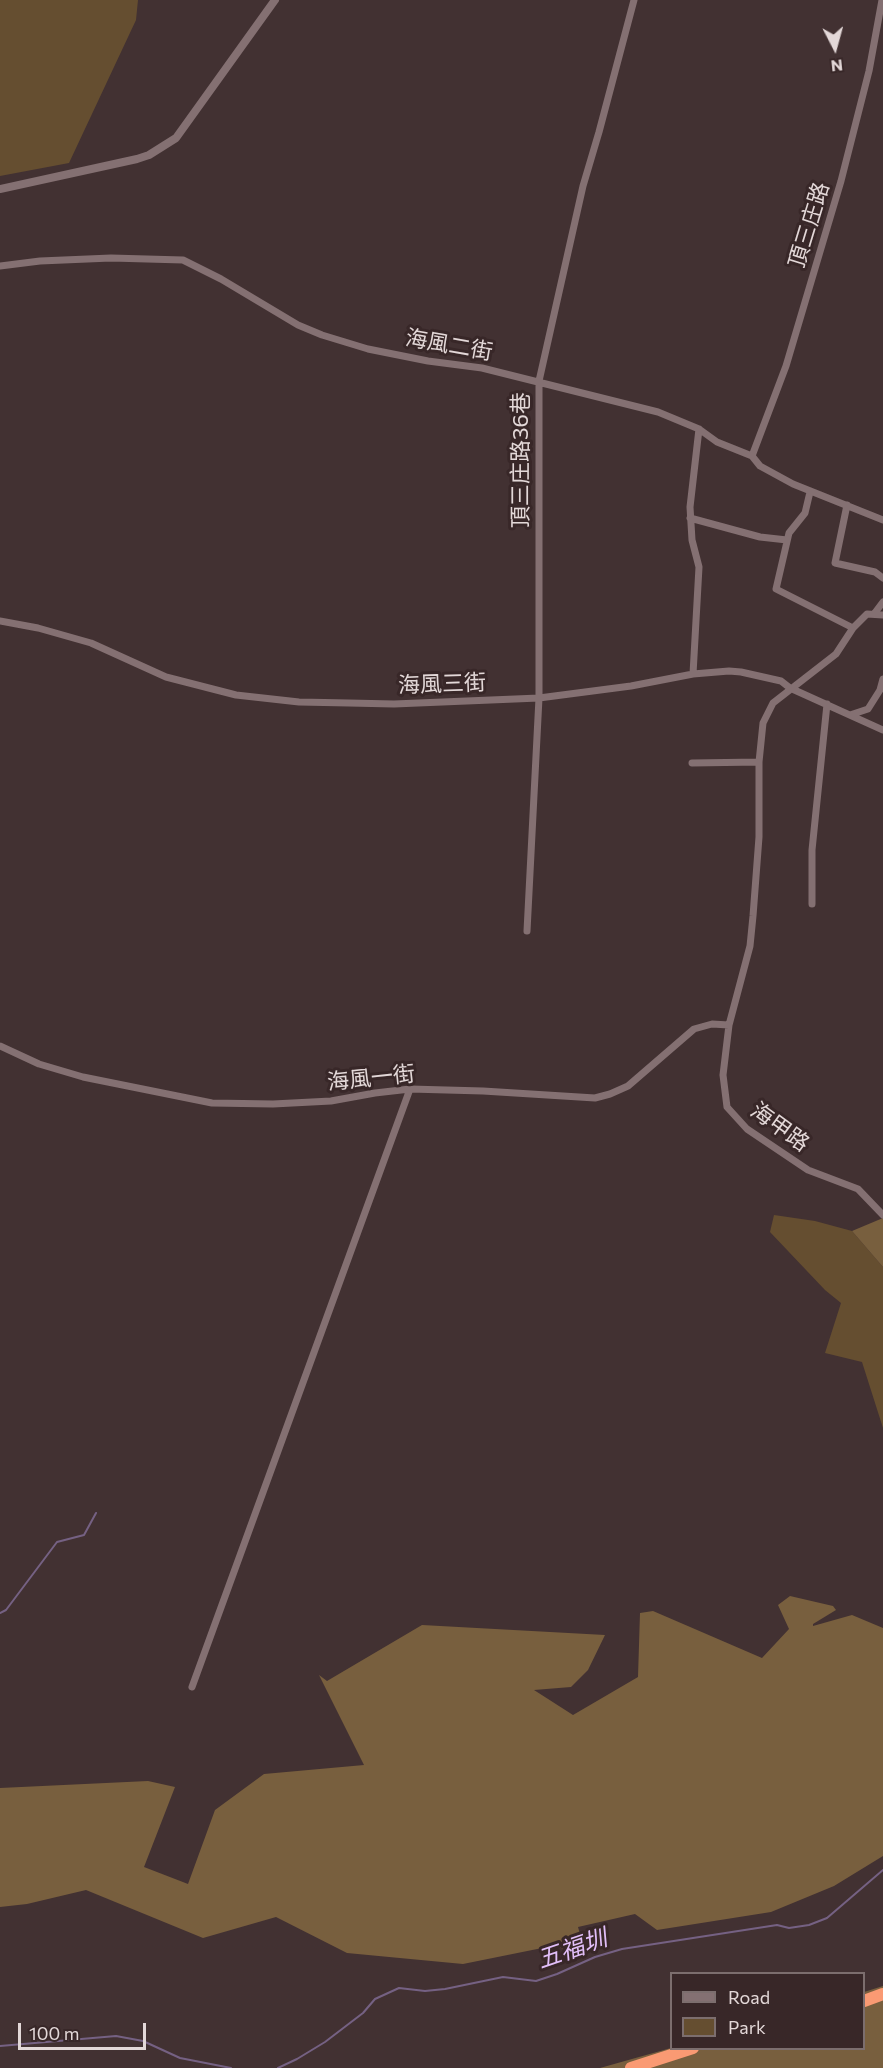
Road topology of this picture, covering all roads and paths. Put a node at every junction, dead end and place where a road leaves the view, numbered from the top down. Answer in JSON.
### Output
{"nodes":[{"id":1,"x":275,"y":0,"type":"edge"},
{"id":2,"x":634,"y":0,"type":"edge"},
{"id":3,"x":882,"y":0,"type":"edge"},
{"id":4,"x":0,"y":189,"type":"edge"},
{"id":5,"x":0,"y":266,"type":"edge"},
{"id":6,"x":539,"y":381,"type":"junction"},
{"id":7,"x":699,"y":429,"type":"junction"},
{"id":8,"x":752,"y":456,"type":"junction"},
{"id":9,"x":810,"y":492,"type":"junction"},
{"id":10,"x":847,"y":505,"type":"junction"},
{"id":11,"x":690,"y":518,"type":"junction"},
{"id":12,"x":883,"y":520,"type":"edge"},
{"id":13,"x":787,"y":540,"type":"junction"},
{"id":14,"x":883,"y":578,"type":"edge"},
{"id":15,"x":883,"y":602,"type":"edge"},
{"id":16,"x":873,"y":614,"type":"junction"},
{"id":17,"x":883,"y":615,"type":"edge"},
{"id":18,"x":0,"y":621,"type":"edge"},
{"id":19,"x":853,"y":628,"type":"junction"},
{"id":20,"x":693,"y":674,"type":"junction"},
{"id":21,"x":883,"y":679,"type":"edge"},
{"id":22,"x":790,"y":688,"type":"junction"},
{"id":23,"x":539,"y":698,"type":"junction"},
{"id":24,"x":827,"y":704,"type":"junction"},
{"id":25,"x":850,"y":715,"type":"junction"},
{"id":26,"x":883,"y":730,"type":"edge"},
{"id":27,"x":759,"y":762,"type":"junction"},
{"id":28,"x":692,"y":763,"type":"dead end"},
{"id":29,"x":812,"y":904,"type":"dead end"},
{"id":30,"x":527,"y":931,"type":"dead end"},
{"id":31,"x":729,"y":1025,"type":"junction"},
{"id":32,"x":0,"y":1046,"type":"edge"},
{"id":33,"x":410,"y":1089,"type":"junction"},
{"id":34,"x":883,"y":1215,"type":"edge"},
{"id":35,"x":192,"y":1687,"type":"dead end"},
{"id":36,"x":883,"y":1995,"type":"edge"},
{"id":37,"x":865,"y":2001,"type":"edge"},
{"id":38,"x":690,"y":2050,"type":"edge"},
{"id":39,"x":631,"y":2068,"type":"edge"}],
"edges":[{"from":1,"to":4,"type":"street"},
{"from":2,"to":6,"type":"street","name":"頂三庄路36巷"},
{"from":3,"to":8,"type":"street","name":"頂三庄路"},
{"from":5,"to":6,"type":"street","name":"海風二街"},
{"from":6,"to":7,"type":"street","name":"海風二街"},
{"from":6,"to":23,"type":"street","name":"頂三庄路36巷"},
{"from":7,"to":8,"type":"street","name":"海風二街"},
{"from":7,"to":11,"type":"street"},
{"from":8,"to":9,"type":"street","name":"海風二街"},
{"from":9,"to":10,"type":"street","name":"海風二街"},
{"from":9,"to":13,"type":"street"},
{"from":10,"to":12,"type":"street","name":"海風二街"},
{"from":10,"to":14,"type":"street"},
{"from":11,"to":13,"type":"street"},
{"from":11,"to":20,"type":"street"},
{"from":13,"to":19,"type":"street"},
{"from":15,"to":16,"type":"street"},
{"from":16,"to":17,"type":"street"},
{"from":16,"to":19,"type":"street"},
{"from":18,"to":23,"type":"street","name":"海風三街"},
{"from":19,"to":22,"type":"street","name":"海甲路"},
{"from":20,"to":22,"type":"street","name":"海風三街"},
{"from":20,"to":23,"type":"street","name":"海風三街"},
{"from":21,"to":25,"type":"street"},
{"from":22,"to":24,"type":"street","name":"海風三街"},
{"from":22,"to":27,"type":"street","name":"海甲路"},
{"from":23,"to":30,"type":"street","name":"頂三庄路36巷"},
{"from":24,"to":25,"type":"street","name":"海風三街"},
{"from":24,"to":29,"type":"street"},
{"from":25,"to":26,"type":"street","name":"海風三街"},
{"from":27,"to":28,"type":"street"},
{"from":27,"to":31,"type":"street","name":"海甲路"},
{"from":31,"to":33,"type":"street","name":"海風一街"},
{"from":31,"to":34,"type":"street","name":"海甲路"},
{"from":32,"to":33,"type":"street","name":"海風一街"},
{"from":33,"to":35,"type":"street"},
{"from":36,"to":37,"type":"highway"},
{"from":38,"to":39,"type":"highway"}]}
